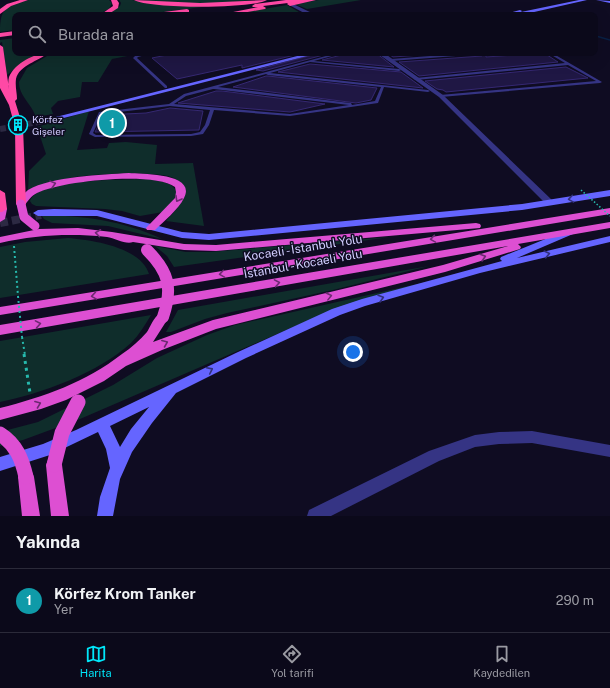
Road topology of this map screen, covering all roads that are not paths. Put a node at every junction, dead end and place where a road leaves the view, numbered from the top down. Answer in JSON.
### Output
{"nodes":[{"id":1,"x":19,"y":0,"type":"edge"},
{"id":2,"x":25,"y":0,"type":"edge"},
{"id":3,"x":114,"y":0,"type":"edge"},
{"id":4,"x":137,"y":0,"type":"edge"},
{"id":5,"x":264,"y":0,"type":"edge"},
{"id":6,"x":271,"y":0,"type":"edge"},
{"id":7,"x":297,"y":0,"type":"edge"},
{"id":8,"x":313,"y":0,"type":"edge"},
{"id":9,"x":571,"y":0,"type":"edge"},
{"id":10,"x":585,"y":0,"type":"edge"},
{"id":11,"x":593,"y":0,"type":"edge"},
{"id":12,"x":599,"y":0,"type":"edge"},
{"id":13,"x":610,"y":1,"type":"edge"},
{"id":14,"x":0,"y":8,"type":"edge"},
{"id":15,"x":215,"y":11,"type":"dead end"},
{"id":16,"x":0,"y":12,"type":"edge"},
{"id":17,"x":108,"y":12,"type":"edge"},
{"id":18,"x":179,"y":12,"type":"edge"},
{"id":19,"x":239,"y":12,"type":"edge"},
{"id":20,"x":302,"y":12,"type":"edge"},
{"id":21,"x":306,"y":12,"type":"edge"},
{"id":22,"x":517,"y":12,"type":"edge"},
{"id":23,"x":528,"y":12,"type":"edge"},
{"id":24,"x":12,"y":33,"type":"edge"},
{"id":25,"x":0,"y":35,"type":"edge"},
{"id":26,"x":12,"y":37,"type":"edge"},
{"id":27,"x":0,"y":39,"type":"edge"},
{"id":28,"x":0,"y":48,"type":"edge"},
{"id":29,"x":41,"y":56,"type":"edge"},
{"id":30,"x":137,"y":56,"type":"edge"},
{"id":31,"x":292,"y":56,"type":"edge"},
{"id":32,"x":304,"y":56,"type":"edge"},
{"id":33,"x":329,"y":56,"type":"edge"},
{"id":34,"x":379,"y":56,"type":"edge"},
{"id":35,"x":385,"y":56,"type":"edge"},
{"id":36,"x":443,"y":56,"type":"edge"},
{"id":37,"x":555,"y":56,"type":"edge"},
{"id":38,"x":391,"y":60,"type":"junction"},
{"id":39,"x":308,"y":62,"type":"junction"},
{"id":40,"x":569,"y":64,"type":"junction"},
{"id":41,"x":399,"y":70,"type":"junction"},
{"id":42,"x":265,"y":73,"type":"junction"},
{"id":43,"x":416,"y":79,"type":"junction"},
{"id":44,"x":383,"y":86,"type":"junction"},
{"id":45,"x":166,"y":87,"type":"junction"},
{"id":46,"x":210,"y":88,"type":"junction"},
{"id":47,"x":428,"y":91,"type":"junction"},
{"id":48,"x":441,"y":96,"type":"junction"},
{"id":49,"x":13,"y":104,"type":"junction"},
{"id":50,"x":358,"y":104,"type":"junction"},
{"id":51,"x":170,"y":105,"type":"junction"},
{"id":52,"x":212,"y":109,"type":"junction"},
{"id":53,"x":0,"y":193,"type":"edge"},
{"id":54,"x":610,"y":193,"type":"edge"},
{"id":55,"x":546,"y":203,"type":"junction"},
{"id":56,"x":21,"y":204,"type":"junction"},
{"id":57,"x":610,"y":211,"type":"edge"},
{"id":58,"x":1,"y":212,"type":"edge"},
{"id":59,"x":584,"y":215,"type":"junction"},
{"id":60,"x":609,"y":223,"type":"edge"},
{"id":61,"x":151,"y":228,"type":"junction"},
{"id":62,"x":58,"y":230,"type":"junction"},
{"id":63,"x":570,"y":232,"type":"junction"},
{"id":64,"x":124,"y":237,"type":"junction"},
{"id":65,"x":610,"y":239,"type":"edge"},
{"id":66,"x":0,"y":240,"type":"edge"},
{"id":67,"x":479,"y":270,"type":"junction"},
{"id":68,"x":0,"y":311,"type":"edge"},
{"id":69,"x":0,"y":330,"type":"edge"},
{"id":70,"x":116,"y":365,"type":"junction"},
{"id":71,"x":93,"y":381,"type":"junction"},
{"id":72,"x":175,"y":387,"type":"junction"},
{"id":73,"x":0,"y":414,"type":"edge"},
{"id":74,"x":101,"y":424,"type":"junction"},
{"id":75,"x":0,"y":434,"type":"edge"},
{"id":76,"x":610,"y":451,"type":"edge"},
{"id":77,"x":0,"y":464,"type":"edge"},
{"id":78,"x":116,"y":468,"type":"junction"},
{"id":79,"x":31,"y":516,"type":"edge"},
{"id":80,"x":60,"y":516,"type":"edge"},
{"id":81,"x":105,"y":516,"type":"edge"},
{"id":82,"x":315,"y":516,"type":"edge"}],
"edges":[{"from":1,"to":14,"type":"highway"},
{"from":2,"to":16,"type":"highway"},
{"from":3,"to":17,"type":"highway"},
{"from":4,"to":5,"type":"highway"},
{"from":6,"to":18,"type":"highway"},
{"from":7,"to":15,"type":"highway"},
{"from":8,"to":19,"type":"highway"},
{"from":9,"to":22,"type":"main road"},
{"from":10,"to":23,"type":"main road"},
{"from":11,"to":12,"type":"main road"},
{"from":12,"to":13,"type":"main road"},
{"from":20,"to":21,"type":"street"},
{"from":24,"to":25,"type":"highway"},
{"from":26,"to":27,"type":"highway"},
{"from":28,"to":49,"type":"highway"},
{"from":29,"to":49,"type":"highway"},
{"from":30,"to":45,"type":"lane"},
{"from":31,"to":45,"type":"main road"},
{"from":32,"to":45,"type":"main road"},
{"from":33,"to":39,"type":"lane"},
{"from":34,"to":41,"type":"street"},
{"from":35,"to":38,"type":"street"},
{"from":36,"to":38,"type":"lane"},
{"from":37,"to":40,"type":"lane"},
{"from":38,"to":43,"type":"street"},
{"from":39,"to":41,"type":"lane"},
{"from":39,"to":42,"type":"lane"},
{"from":40,"to":43,"type":"lane"},
{"from":40,"to":48,"type":"lane"},
{"from":41,"to":47,"type":"street"},
{"from":42,"to":44,"type":"lane"},
{"from":42,"to":46,"type":"lane"},
{"from":43,"to":48,"type":"street"},
{"from":44,"to":47,"type":"lane"},
{"from":44,"to":50,"type":"lane"},
{"from":46,"to":50,"type":"lane"},
{"from":46,"to":51,"type":"lane"},
{"from":47,"to":55,"type":"street"},
{"from":48,"to":55,"type":"street"},
{"from":49,"to":56,"type":"highway"},
{"from":50,"to":52,"type":"lane"},
{"from":51,"to":52,"type":"lane"},
{"from":51,"to":52,"type":"lane"},
{"from":53,"to":58,"type":"highway"},
{"from":54,"to":55,"type":"main road","one_way":true},
{"from":55,"to":61,"type":"main road"},
{"from":55,"to":61,"type":"main road"},
{"from":56,"to":61,"type":"highway","one_way":true},
{"from":56,"to":62,"type":"highway","bridge":true},
{"from":57,"to":59,"type":"highway","name":"Kocaeli - İstanbul Yolu"},
{"from":59,"to":64,"type":"highway"},
{"from":59,"to":68,"type":"highway","name":"Kocaeli - İstanbul Yolu","one_way":true},
{"from":60,"to":63,"type":"highway","name":"İstanbul - Kocaeli Yolu"},
{"from":64,"to":62,"type":"highway","one_way":true},
{"from":62,"to":66,"type":"highway"},
{"from":63,"to":67,"type":"main road"},
{"from":69,"to":63,"type":"highway","name":"İstanbul - Kocaeli Yolu","one_way":true},
{"from":70,"to":63,"type":"highway","one_way":true},
{"from":64,"to":70,"type":"highway","bridge":true},
{"from":67,"to":65,"type":"main road","one_way":true},
{"from":72,"to":67,"type":"main road","one_way":true},
{"from":70,"to":71,"type":"highway"},
{"from":73,"to":71,"type":"highway","one_way":true},
{"from":71,"to":80,"type":"highway","bridge":true},
{"from":72,"to":74,"type":"main road"},
{"from":72,"to":78,"type":"main road"},
{"from":74,"to":77,"type":"main road"},
{"from":74,"to":78,"type":"main road"},
{"from":75,"to":79,"type":"highway","bridge":true},
{"from":76,"to":82,"type":"street"},
{"from":78,"to":81,"type":"main road"}]}
